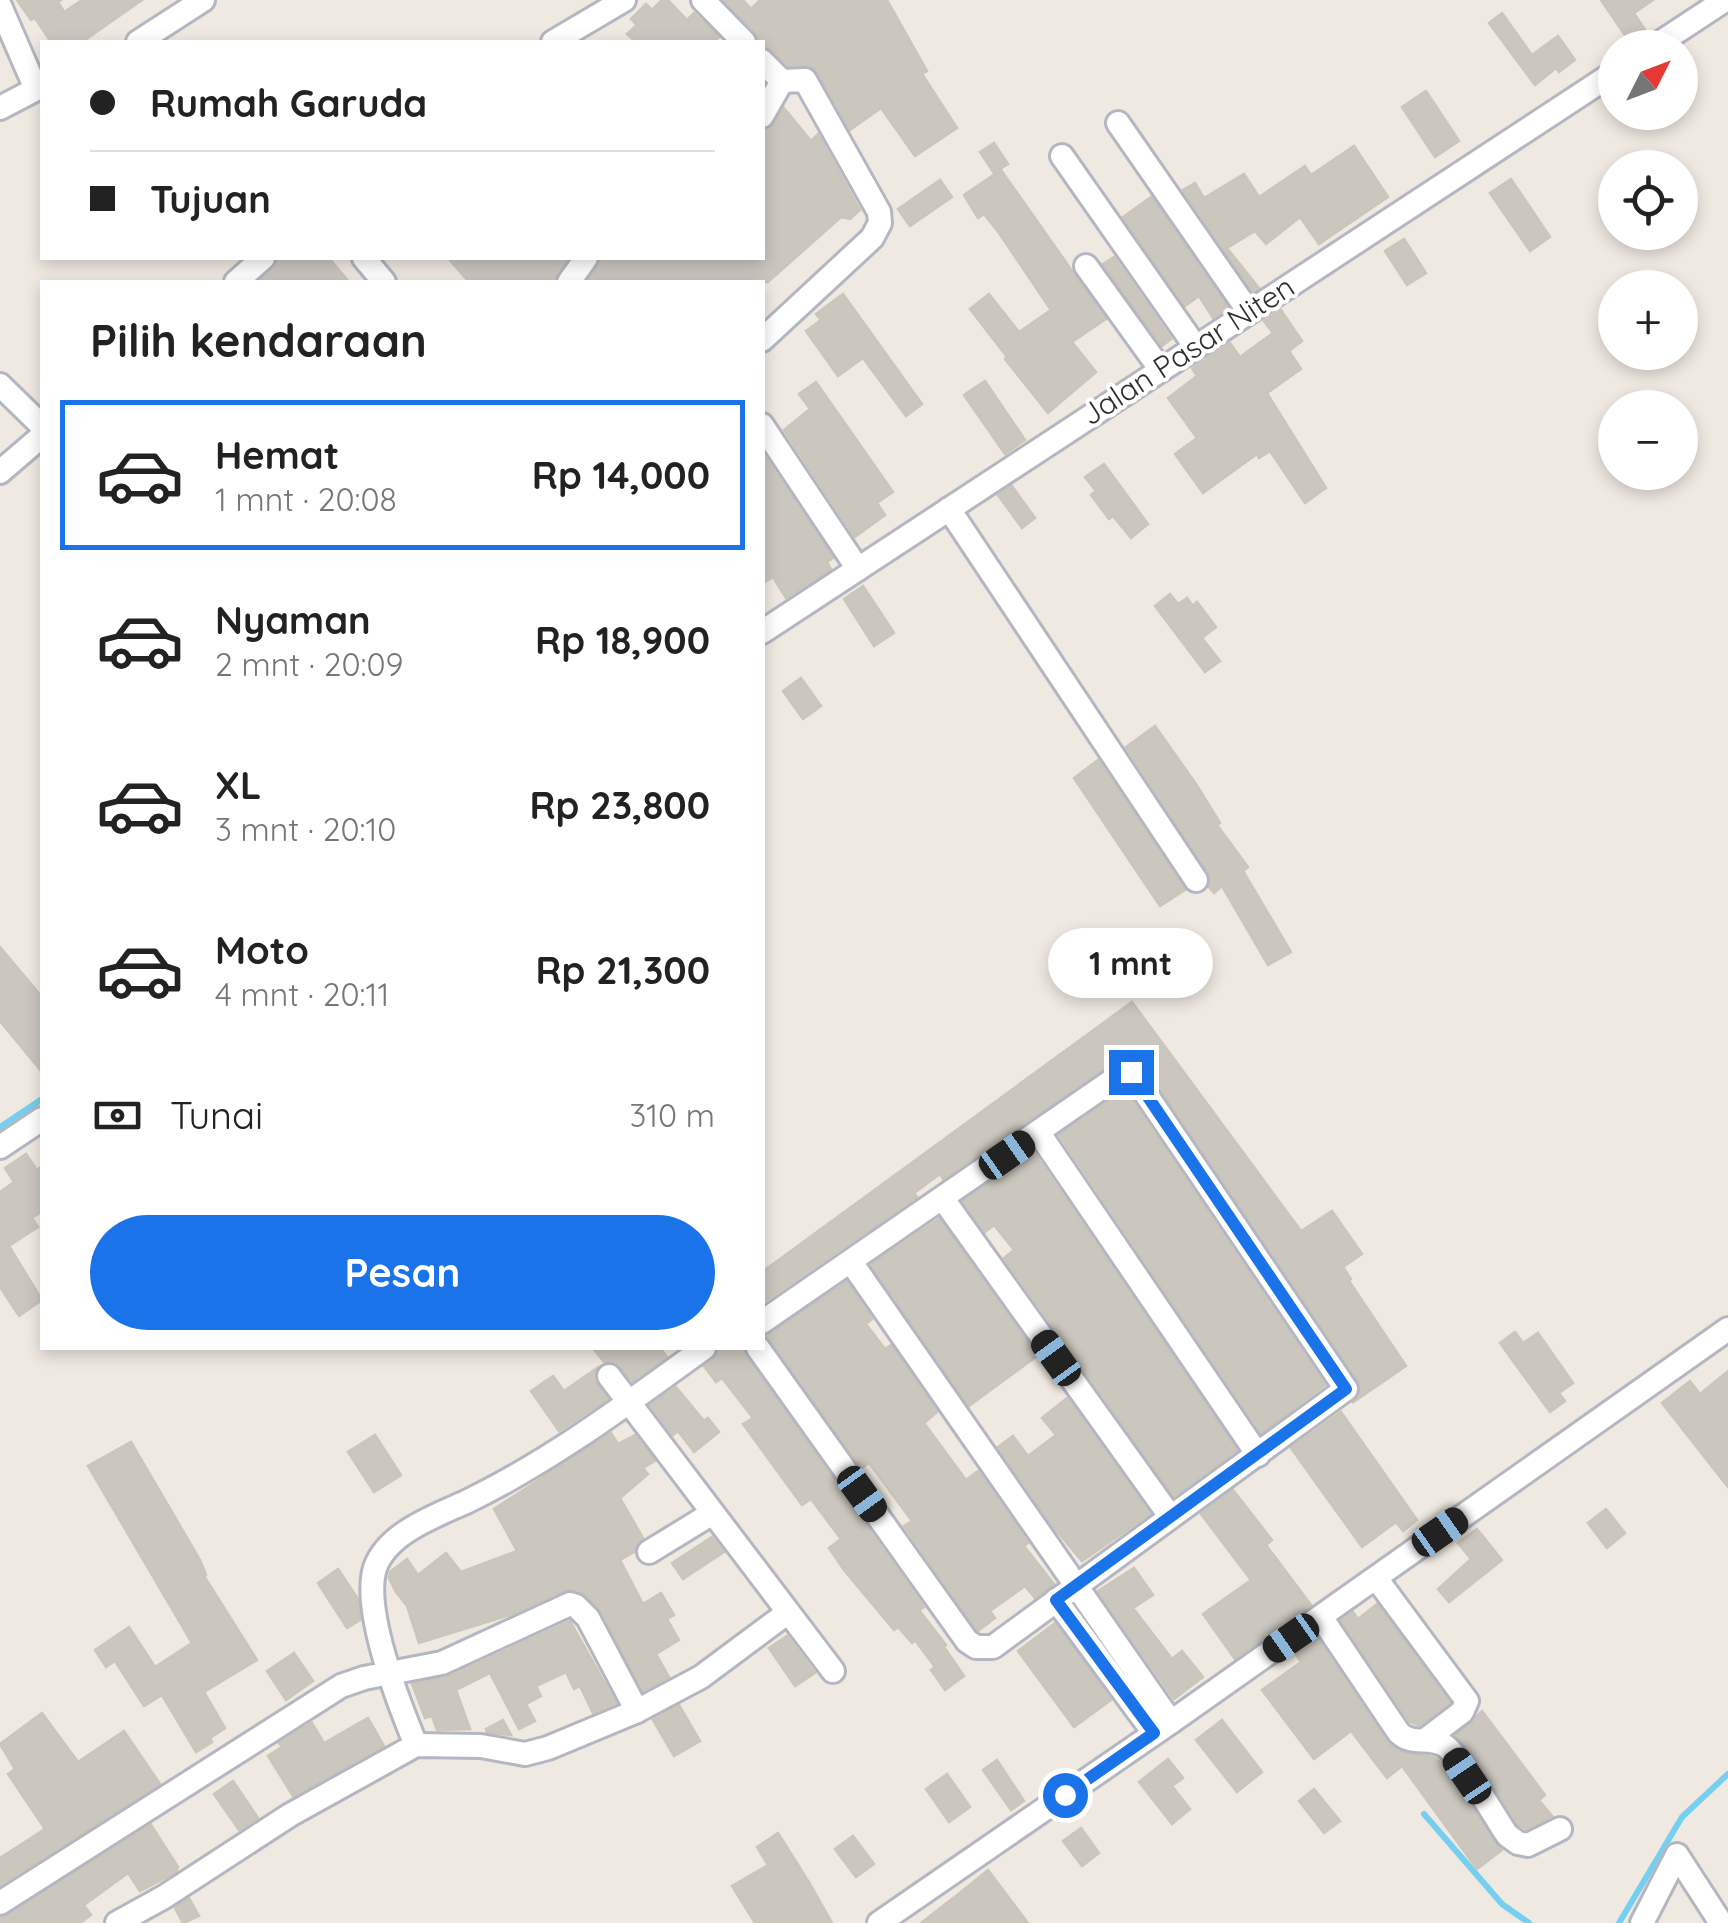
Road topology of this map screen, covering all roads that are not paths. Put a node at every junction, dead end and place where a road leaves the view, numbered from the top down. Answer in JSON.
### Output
{"nodes":[{"id":1,"x":202,"y":0,"type":"edge"},
{"id":2,"x":624,"y":0,"type":"edge"},
{"id":3,"x":703,"y":0,"type":"edge"},
{"id":4,"x":1725,"y":0,"type":"edge"},
{"id":5,"x":0,"y":6,"type":"edge"},
{"id":6,"x":170,"y":9,"type":"edge"},
{"id":7,"x":1679,"y":30,"type":"edge"},
{"id":8,"x":140,"y":40,"type":"edge"},
{"id":9,"x":556,"y":40,"type":"edge"},
{"id":10,"x":742,"y":40,"type":"edge"},
{"id":11,"x":765,"y":64,"type":"edge"},
{"id":12,"x":782,"y":81,"type":"junction"},
{"id":13,"x":1598,"y":83,"type":"edge"},
{"id":14,"x":38,"y":88,"type":"edge"},
{"id":15,"x":6,"y":105,"type":"edge"},
{"id":16,"x":765,"y":111,"type":"edge"},
{"id":17,"x":1118,"y":123,"type":"dead end"},
{"id":18,"x":1062,"y":156,"type":"dead end"},
{"id":19,"x":366,"y":260,"type":"edge"},
{"id":20,"x":1086,"y":266,"type":"dead end"},
{"id":21,"x":382,"y":280,"type":"edge"},
{"id":22,"x":1248,"y":312,"type":"junction"},
{"id":23,"x":765,"y":337,"type":"edge"},
{"id":24,"x":1195,"y":346,"type":"junction"},
{"id":25,"x":1161,"y":370,"type":"junction"},
{"id":26,"x":0,"y":385,"type":"edge"},
{"id":27,"x":40,"y":424,"type":"edge"},
{"id":28,"x":765,"y":430,"type":"edge"},
{"id":29,"x":40,"y":438,"type":"edge"},
{"id":30,"x":0,"y":472,"type":"edge"},
{"id":31,"x":948,"y":509,"type":"junction"},
{"id":32,"x":858,"y":569,"type":"junction"},
{"id":33,"x":765,"y":630,"type":"edge"},
{"id":34,"x":1196,"y":880,"type":"dead end"},
{"id":35,"x":40,"y":1119,"type":"edge"},
{"id":36,"x":1038,"y":1133,"type":"junction"},
{"id":37,"x":0,"y":1146,"type":"edge"},
{"id":38,"x":943,"y":1199,"type":"junction"},
{"id":39,"x":850,"y":1262,"type":"junction"},
{"id":40,"x":765,"y":1320,"type":"edge"},
{"id":41,"x":1728,"y":1329,"type":"edge"},
{"id":42,"x":701,"y":1350,"type":"edge"},
{"id":43,"x":759,"y":1350,"type":"edge"},
{"id":44,"x":609,"y":1376,"type":"dead end"},
{"id":45,"x":628,"y":1403,"type":"junction"},
{"id":46,"x":1258,"y":1455,"type":"junction"},
{"id":47,"x":711,"y":1514,"type":"junction"},
{"id":48,"x":1170,"y":1516,"type":"junction"},
{"id":49,"x":649,"y":1552,"type":"dead end"},
{"id":50,"x":1376,"y":1578,"type":"junction"},
{"id":51,"x":1076,"y":1586,"type":"junction"},
{"id":52,"x":1056,"y":1600,"type":"junction"},
{"id":53,"x":786,"y":1613,"type":"junction"},
{"id":54,"x":1320,"y":1617,"type":"junction"},
{"id":55,"x":1096,"y":1635,"type":"junction"},
{"id":56,"x":833,"y":1671,"type":"dead end"},
{"id":57,"x":389,"y":1674,"type":"junction"},
{"id":58,"x":636,"y":1711,"type":"junction"},
{"id":59,"x":1162,"y":1728,"type":"junction"},
{"id":60,"x":1425,"y":1740,"type":"junction"},
{"id":61,"x":416,"y":1745,"type":"junction"},
{"id":62,"x":1560,"y":1829,"type":"dead end"},
{"id":63,"x":0,"y":1903,"type":"edge"},
{"id":64,"x":117,"y":1923,"type":"edge"},
{"id":65,"x":879,"y":1923,"type":"edge"},
{"id":66,"x":1642,"y":1923,"type":"edge"},
{"id":67,"x":1721,"y":1923,"type":"edge"}],
"edges":[{"from":1,"to":6,"type":"street"},
{"from":2,"to":9,"type":"street"},
{"from":3,"to":10,"type":"street"},
{"from":4,"to":7,"type":"street"},
{"from":5,"to":14,"type":"street"},
{"from":6,"to":8,"type":"street"},
{"from":11,"to":12,"type":"street"},
{"from":12,"to":16,"type":"street"},
{"from":12,"to":23,"type":"street"},
{"from":13,"to":22,"type":"street","name":"Jalan Pasar Niten"},
{"from":14,"to":15,"type":"street"},
{"from":17,"to":22,"type":"street"},
{"from":18,"to":24,"type":"street"},
{"from":19,"to":21,"type":"street"},
{"from":20,"to":25,"type":"street"},
{"from":22,"to":24,"type":"street","name":"Jalan Pasar Niten"},
{"from":24,"to":25,"type":"street","name":"Jalan Pasar Niten"},
{"from":25,"to":31,"type":"street","name":"Jalan Pasar Niten"},
{"from":26,"to":27,"type":"street"},
{"from":28,"to":32,"type":"street"},
{"from":29,"to":30,"type":"street"},
{"from":31,"to":32,"type":"street","name":"Jalan Pasar Niten"},
{"from":31,"to":34,"type":"street"},
{"from":32,"to":33,"type":"street","name":"Jalan Pasar Niten"},
{"from":35,"to":37,"type":"street"},
{"from":36,"to":38,"type":"street"},
{"from":36,"to":46,"type":"street"},
{"from":36,"to":46,"type":"street"},
{"from":38,"to":39,"type":"street"},
{"from":38,"to":48,"type":"street"},
{"from":39,"to":40,"type":"street"},
{"from":39,"to":51,"type":"street"},
{"from":41,"to":50,"type":"street"},
{"from":42,"to":45,"type":"street"},
{"from":43,"to":52,"type":"street"},
{"from":44,"to":45,"type":"street"},
{"from":45,"to":47,"type":"street"},
{"from":45,"to":57,"type":"street"},
{"from":46,"to":48,"type":"street"},
{"from":47,"to":49,"type":"street"},
{"from":47,"to":53,"type":"street"},
{"from":48,"to":51,"type":"street"},
{"from":50,"to":54,"type":"street"},
{"from":50,"to":60,"type":"street"},
{"from":51,"to":52,"type":"street"},
{"from":51,"to":55,"type":"street"},
{"from":52,"to":55,"type":"street"},
{"from":53,"to":56,"type":"street"},
{"from":53,"to":58,"type":"street"},
{"from":54,"to":59,"type":"street"},
{"from":54,"to":60,"type":"street"},
{"from":55,"to":59,"type":"street"},
{"from":57,"to":58,"type":"street"},
{"from":57,"to":61,"type":"street"},
{"from":57,"to":63,"type":"street"},
{"from":58,"to":61,"type":"street"},
{"from":59,"to":65,"type":"street"},
{"from":60,"to":62,"type":"street"},
{"from":61,"to":64,"type":"street"},
{"from":66,"to":67,"type":"street"}]}
